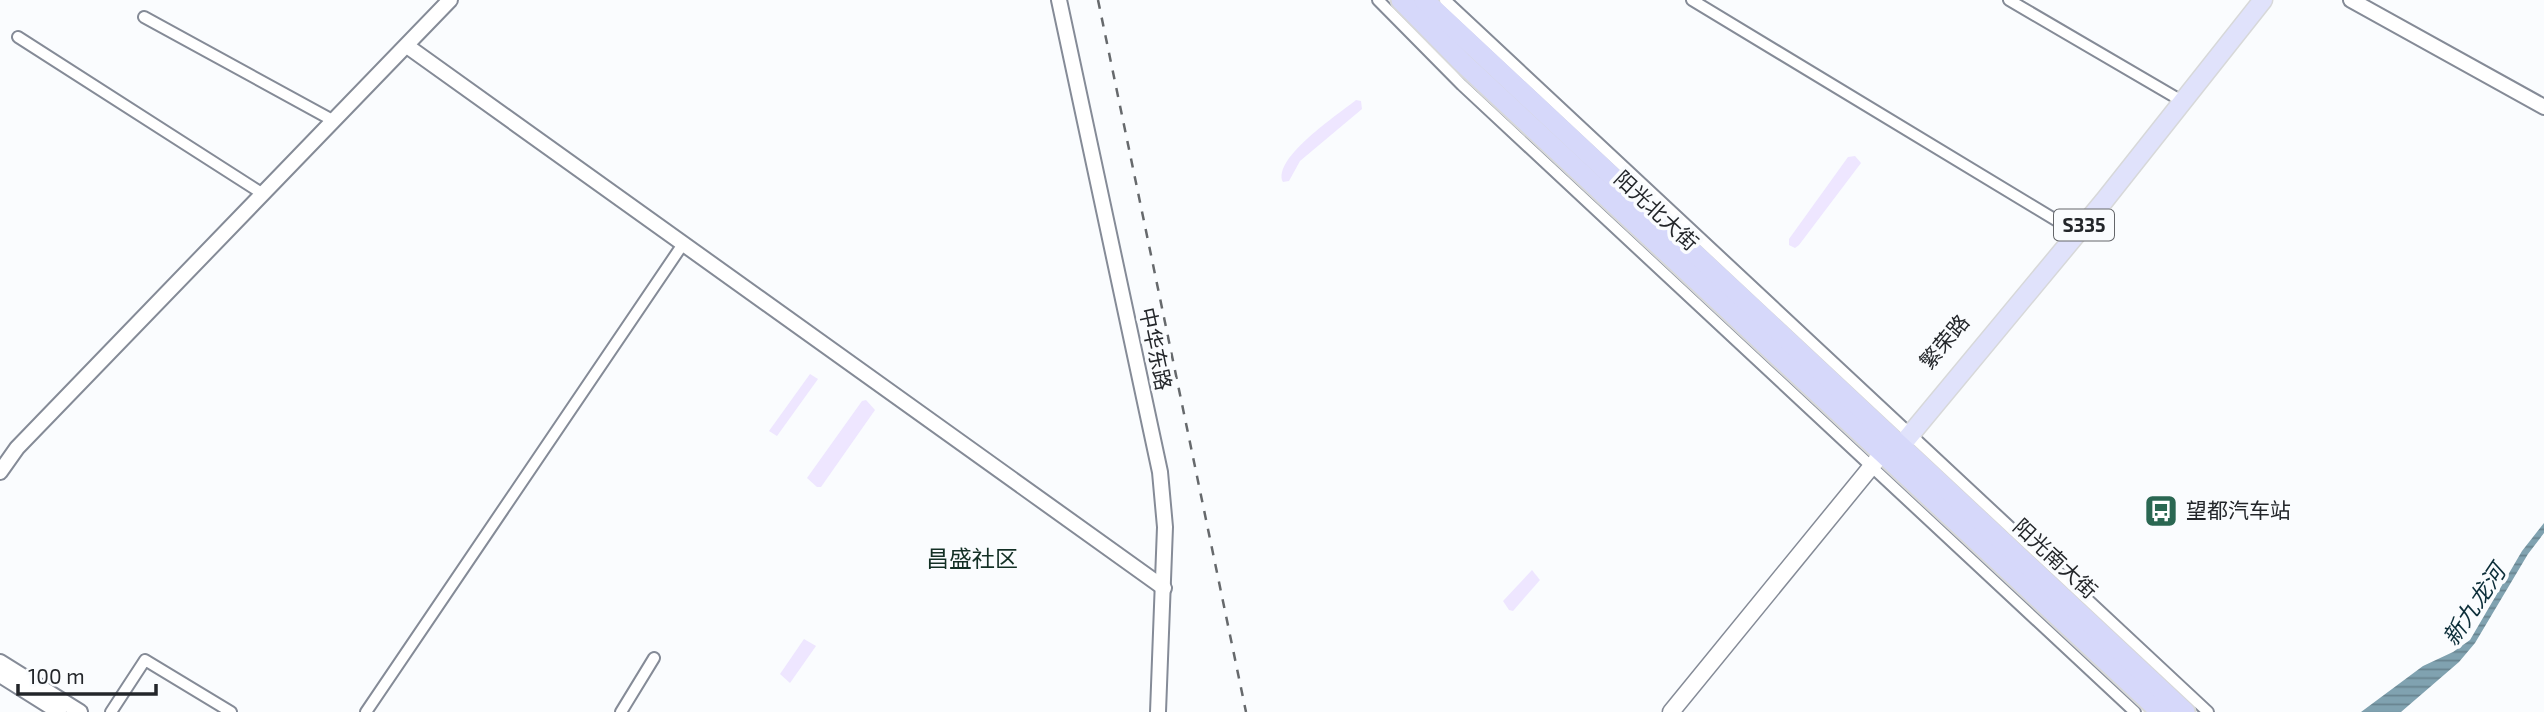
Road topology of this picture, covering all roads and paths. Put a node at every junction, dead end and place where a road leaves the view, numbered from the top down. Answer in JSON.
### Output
{"nodes":[{"id":1,"x":450,"y":0,"type":"edge"},
{"id":2,"x":1059,"y":0,"type":"edge"},
{"id":3,"x":1378,"y":0,"type":"edge"},
{"id":4,"x":1401,"y":0,"type":"edge"},
{"id":5,"x":1424,"y":0,"type":"edge"},
{"id":6,"x":1446,"y":0,"type":"edge"},
{"id":7,"x":1692,"y":0,"type":"edge"},
{"id":8,"x":2009,"y":0,"type":"edge"},
{"id":9,"x":2252,"y":0,"type":"edge"},
{"id":10,"x":2263,"y":0,"type":"edge"},
{"id":11,"x":2351,"y":0,"type":"edge"},
{"id":12,"x":144,"y":17,"type":"dead end"},
{"id":13,"x":18,"y":37,"type":"dead end"},
{"id":14,"x":407,"y":46,"type":"junction"},
{"id":15,"x":2175,"y":97,"type":"junction"},
{"id":16,"x":2544,"y":107,"type":"edge"},
{"id":17,"x":334,"y":121,"type":"junction"},
{"id":18,"x":263,"y":194,"type":"junction"},
{"id":19,"x":2069,"y":228,"type":"junction"},
{"id":20,"x":683,"y":244,"type":"junction"},
{"id":21,"x":1891,"y":450,"type":"junction"},
{"id":22,"x":0,"y":472,"type":"edge"},
{"id":23,"x":1164,"y":588,"type":"junction"},
{"id":24,"x":654,"y":658,"type":"dead end"},
{"id":25,"x":0,"y":662,"type":"edge"},
{"id":26,"x":0,"y":675,"type":"edge"},
{"id":27,"x":59,"y":712,"type":"edge"},
{"id":28,"x":80,"y":712,"type":"edge"},
{"id":29,"x":111,"y":712,"type":"edge"},
{"id":30,"x":231,"y":712,"type":"edge"},
{"id":31,"x":366,"y":712,"type":"edge"},
{"id":32,"x":621,"y":712,"type":"edge"},
{"id":33,"x":1158,"y":712,"type":"edge"},
{"id":34,"x":1671,"y":712,"type":"edge"},
{"id":35,"x":1685,"y":712,"type":"edge"},
{"id":36,"x":2135,"y":712,"type":"edge"},
{"id":37,"x":2161,"y":712,"type":"edge"},
{"id":38,"x":2185,"y":712,"type":"edge"},
{"id":39,"x":2208,"y":712,"type":"edge"}],
"edges":[{"from":1,"to":14,"type":"street"},
{"from":2,"to":23,"type":"street","name":"中华东路"},
{"from":3,"to":21,"type":"street"},
{"from":4,"to":21,"type":"highway","name":"阳光北大街"},
{"from":5,"to":21,"type":"highway","name":"阳光北大街"},
{"from":6,"to":21,"type":"street"},
{"from":7,"to":19,"type":"street"},
{"from":8,"to":15,"type":"street"},
{"from":9,"to":15,"type":"main road","name":"繁荣路","number":"S335"},
{"from":10,"to":21,"type":"main road","name":"繁荣路","number":"S335"},
{"from":11,"to":16,"type":"street"},
{"from":12,"to":17,"type":"street"},
{"from":13,"to":18,"type":"street"},
{"from":14,"to":17,"type":"street"},
{"from":14,"to":20,"type":"street"},
{"from":15,"to":19,"type":"main road","name":"繁荣路","number":"S335"},
{"from":17,"to":18,"type":"street"},
{"from":18,"to":22,"type":"street"},
{"from":19,"to":21,"type":"main road","name":"繁荣路","number":"S335"},
{"from":20,"to":23,"type":"street"},
{"from":20,"to":31,"type":"street"},
{"from":21,"to":34,"type":"main road","name":"繁荣路"},
{"from":21,"to":35,"type":"main road","name":"繁荣路"},
{"from":21,"to":36,"type":"street"},
{"from":21,"to":37,"type":"highway","name":"阳光南大街"},
{"from":21,"to":38,"type":"highway","name":"阳光南大街"},
{"from":21,"to":39,"type":"street"},
{"from":23,"to":33,"type":"street","name":"中华东路"},
{"from":24,"to":32,"type":"street"},
{"from":25,"to":28,"type":"street"},
{"from":26,"to":27,"type":"street"},
{"from":29,"to":30,"type":"street"}]}
